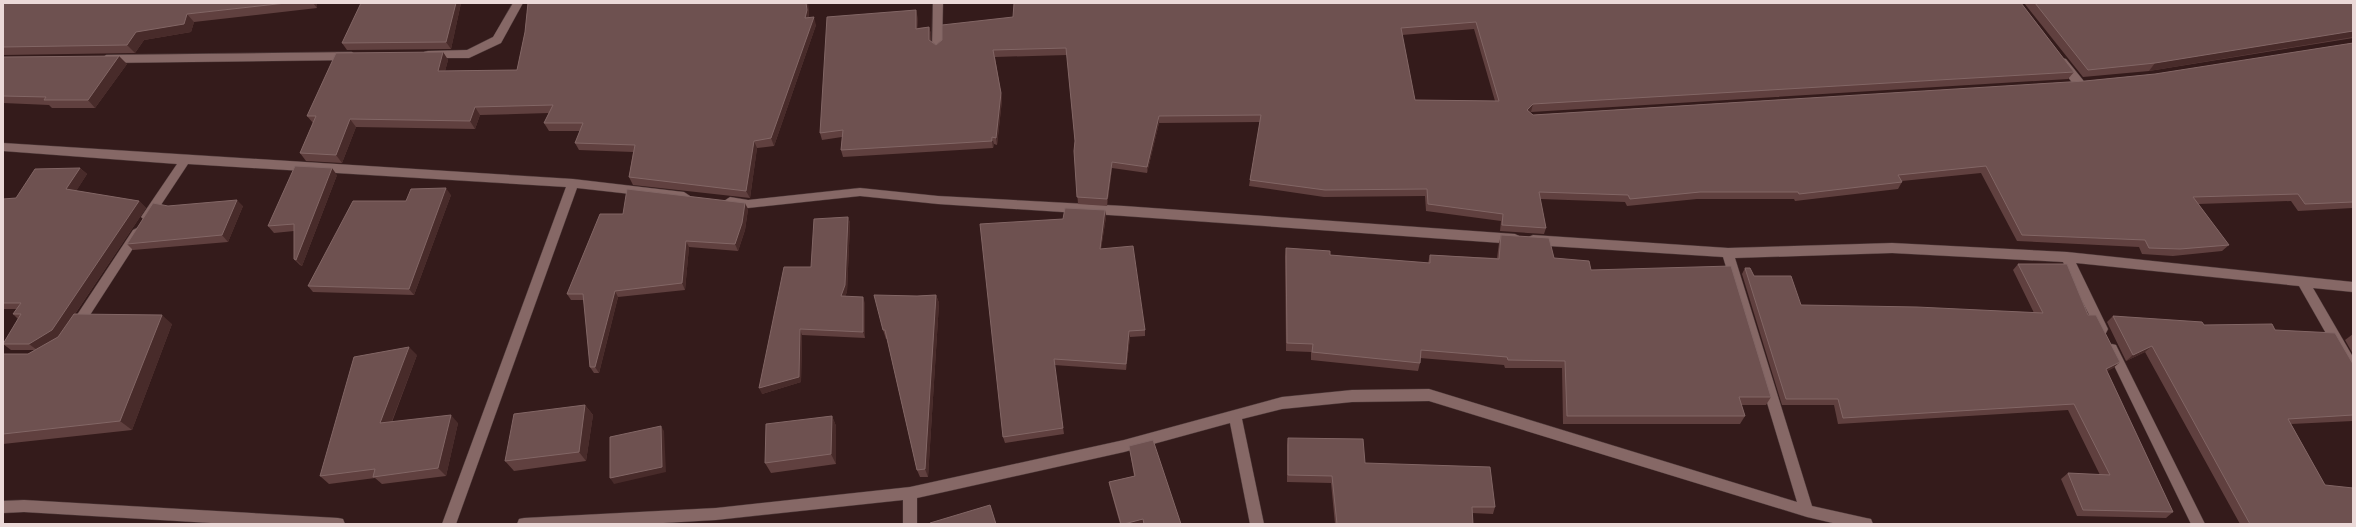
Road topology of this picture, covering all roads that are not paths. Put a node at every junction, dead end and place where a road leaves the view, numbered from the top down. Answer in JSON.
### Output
{"nodes":[{"id":1,"x":518,"y":3,"type":"edge"},
{"id":2,"x":938,"y":3,"type":"edge"},
{"id":3,"x":937,"y":47,"type":"edge"},
{"id":4,"x":2055,"y":52,"type":"edge"},
{"id":5,"x":366,"y":55,"type":"edge"},
{"id":6,"x":414,"y":55,"type":"edge"},
{"id":7,"x":98,"y":59,"type":"edge"},
{"id":8,"x":2063,"y":84,"type":"edge"},
{"id":9,"x":3,"y":147,"type":"edge"},
{"id":10,"x":185,"y":160,"type":"junction"},
{"id":11,"x":573,"y":183,"type":"junction"},
{"id":12,"x":692,"y":197,"type":"edge"},
{"id":13,"x":716,"y":200,"type":"edge"},
{"id":14,"x":1728,"y":253,"type":"junction"},
{"id":15,"x":2067,"y":256,"type":"junction"},
{"id":16,"x":2303,"y":282,"type":"junction"},
{"id":17,"x":2353,"y":287,"type":"edge"},
{"id":18,"x":69,"y":335,"type":"edge"},
{"id":19,"x":2353,"y":368,"type":"edge"},
{"id":20,"x":1235,"y":416,"type":"junction"},
{"id":21,"x":910,"y":493,"type":"junction"},
{"id":22,"x":3,"y":507,"type":"edge"},
{"id":23,"x":1808,"y":511,"type":"junction"},
{"id":24,"x":262,"y":522,"type":"edge"},
{"id":25,"x":338,"y":524,"type":"edge"},
{"id":26,"x":449,"y":524,"type":"edge"},
{"id":27,"x":524,"y":524,"type":"edge"},
{"id":28,"x":910,"y":524,"type":"edge"},
{"id":29,"x":1258,"y":524,"type":"edge"},
{"id":30,"x":1866,"y":524,"type":"edge"},
{"id":31,"x":2198,"y":524,"type":"edge"}],
"edges":[{"from":1,"to":6,"type":"street"},
{"from":2,"to":3,"type":"street"},
{"from":4,"to":8,"type":"street"},
{"from":5,"to":7,"type":"street"},
{"from":9,"to":10,"type":"street"},
{"from":10,"to":11,"type":"street"},
{"from":10,"to":18,"type":"street"},
{"from":11,"to":12,"type":"street"},
{"from":11,"to":26,"type":"street"},
{"from":13,"to":14,"type":"street"},
{"from":14,"to":15,"type":"street"},
{"from":14,"to":23,"type":"street"},
{"from":15,"to":16,"type":"street"},
{"from":15,"to":31,"type":"street"},
{"from":16,"to":17,"type":"street"},
{"from":16,"to":19,"type":"street"},
{"from":20,"to":21,"type":"street"},
{"from":20,"to":23,"type":"street"},
{"from":20,"to":29,"type":"street"},
{"from":21,"to":27,"type":"street"},
{"from":21,"to":28,"type":"street"},
{"from":22,"to":24,"type":"street"},
{"from":23,"to":30,"type":"street"},
{"from":24,"to":25,"type":"street"}]}
